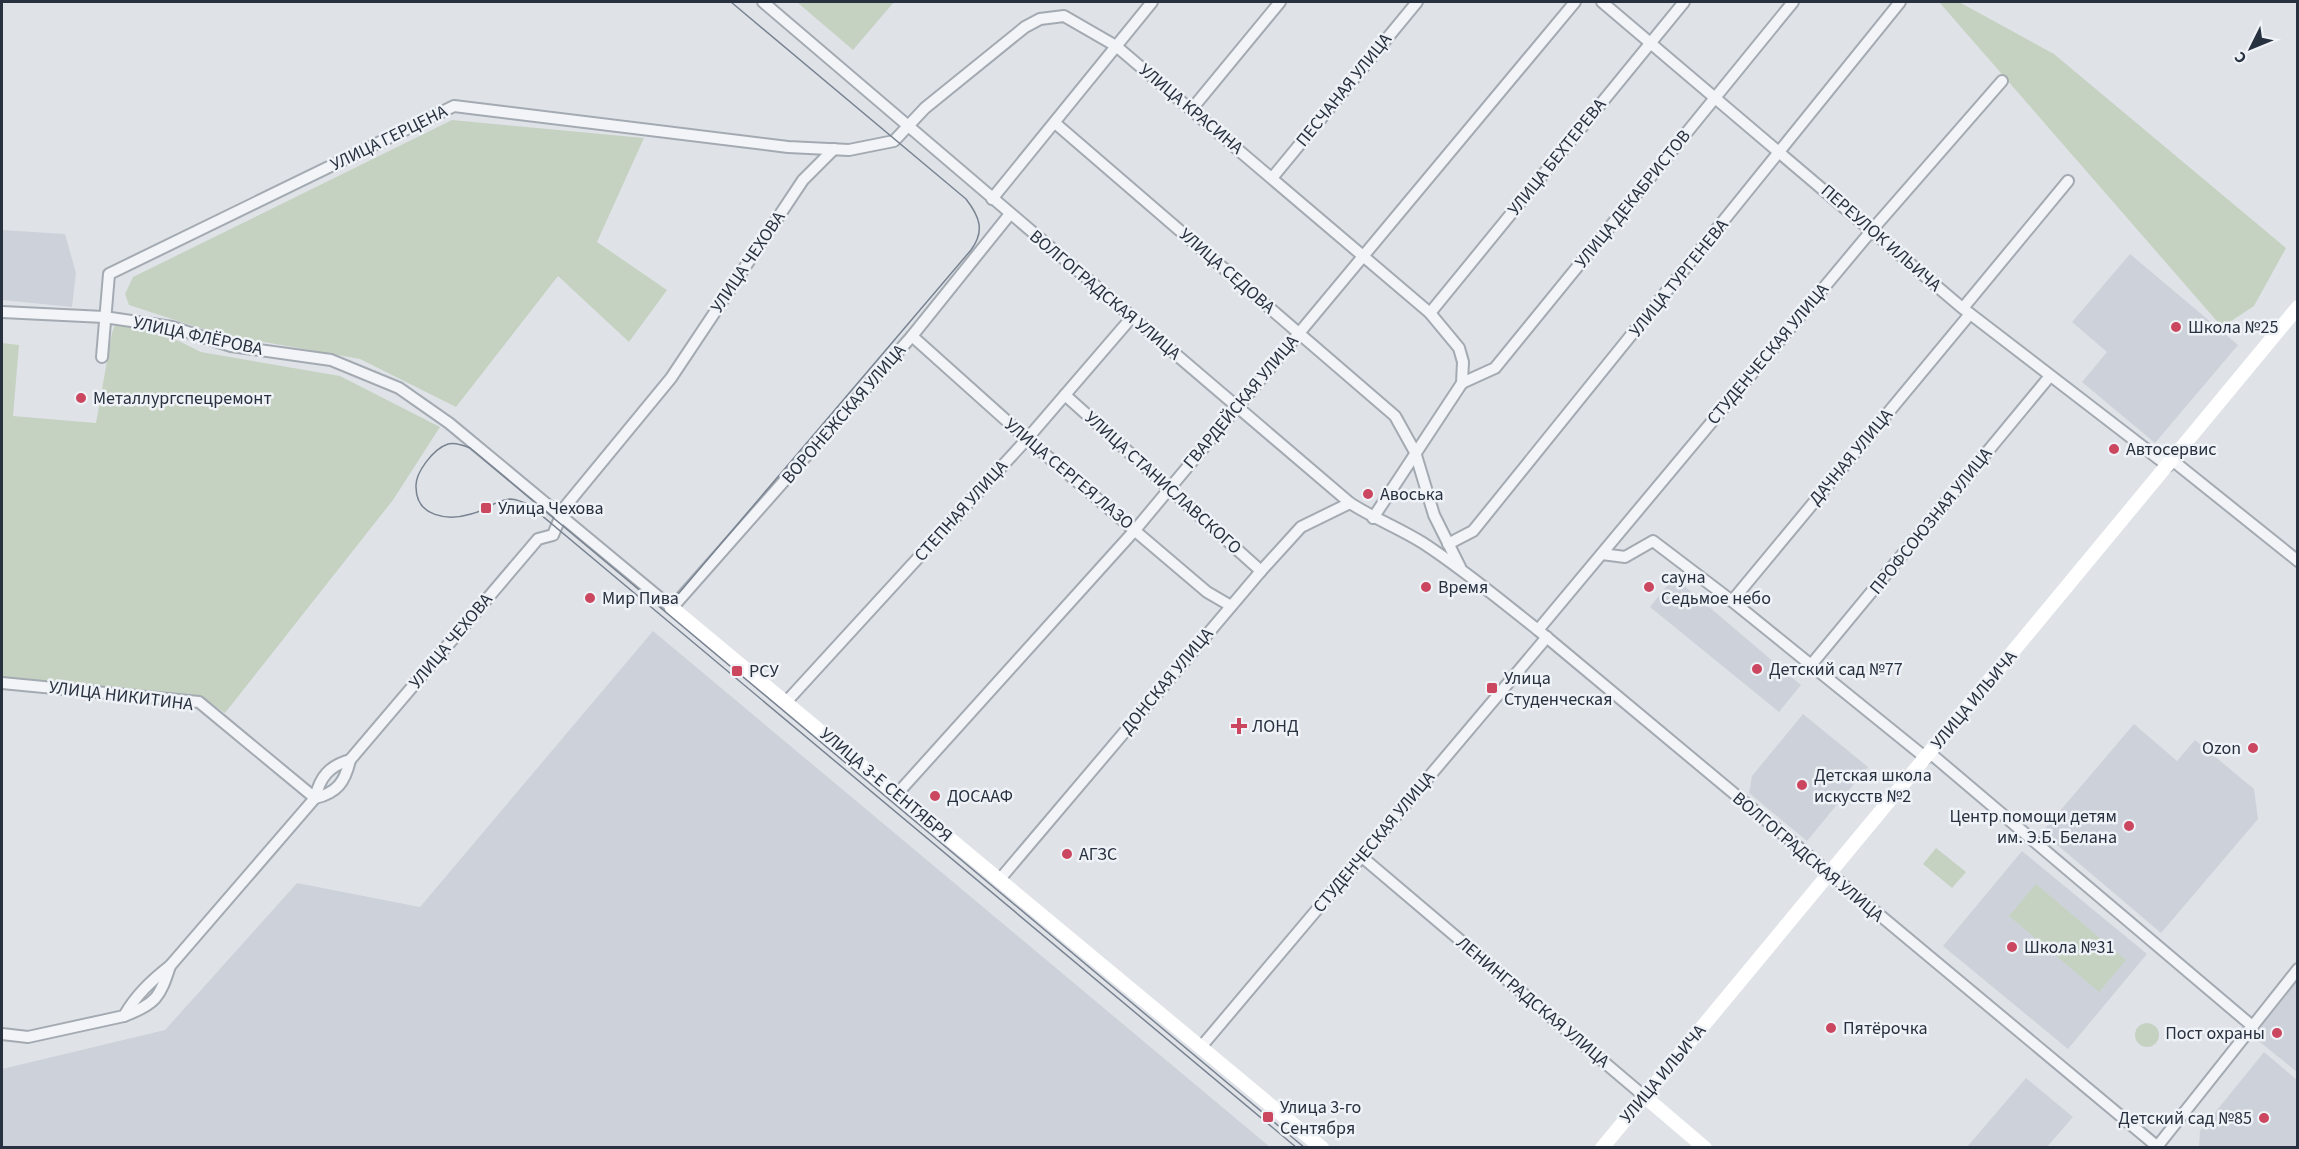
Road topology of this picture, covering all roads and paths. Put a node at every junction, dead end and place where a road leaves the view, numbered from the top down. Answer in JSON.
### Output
{"nodes":[{"id":1,"x":763,"y":2,"type":"edge"},
{"id":2,"x":1152,"y":2,"type":"edge"},
{"id":3,"x":1280,"y":2,"type":"edge"},
{"id":4,"x":1417,"y":2,"type":"edge"},
{"id":5,"x":1575,"y":2,"type":"edge"},
{"id":6,"x":1602,"y":2,"type":"edge"},
{"id":7,"x":1684,"y":2,"type":"edge"},
{"id":8,"x":1793,"y":2,"type":"edge"},
{"id":9,"x":1900,"y":2,"type":"edge"},
{"id":10,"x":1651,"y":42,"type":"junction"},
{"id":11,"x":1116,"y":46,"type":"junction"},
{"id":12,"x":2002,"y":81,"type":"dead end"},
{"id":13,"x":1717,"y":98,"type":"junction"},
{"id":14,"x":1191,"y":110,"type":"junction"},
{"id":15,"x":1055,"y":123,"type":"junction"},
{"id":16,"x":910,"y":125,"type":"junction"},
{"id":17,"x":834,"y":149,"type":"junction"},
{"id":18,"x":1781,"y":151,"type":"junction"},
{"id":19,"x":1272,"y":177,"type":"junction"},
{"id":20,"x":2068,"y":181,"type":"dead end"},
{"id":21,"x":992,"y":199,"type":"junction"},
{"id":22,"x":1010,"y":214,"type":"junction"},
{"id":23,"x":1872,"y":230,"type":"junction"},
{"id":24,"x":1365,"y":255,"type":"junction"},
{"id":25,"x":2298,"y":308,"type":"edge"},
{"id":26,"x":1967,"y":311,"type":"junction"},
{"id":27,"x":2,"y":312,"type":"edge"},
{"id":28,"x":1430,"y":313,"type":"junction"},
{"id":29,"x":104,"y":317,"type":"junction"},
{"id":30,"x":1132,"y":317,"type":"junction"},
{"id":31,"x":1300,"y":333,"type":"junction"},
{"id":32,"x":912,"y":336,"type":"junction"},
{"id":33,"x":102,"y":357,"type":"dead end"},
{"id":34,"x":2050,"y":376,"type":"junction"},
{"id":35,"x":1462,"y":383,"type":"junction"},
{"id":36,"x":1065,"y":395,"type":"junction"},
{"id":37,"x":1237,"y":407,"type":"junction"},
{"id":38,"x":449,"y":423,"type":"joint"},
{"id":39,"x":1027,"y":439,"type":"junction"},
{"id":40,"x":1415,"y":452,"type":"junction"},
{"id":41,"x":2170,"y":463,"type":"junction"},
{"id":42,"x":1170,"y":488,"type":"junction"},
{"id":43,"x":1350,"y":503,"type":"junction"},
{"id":44,"x":561,"y":518,"type":"junction"},
{"id":45,"x":1373,"y":518,"type":"junction"},
{"id":46,"x":1135,"y":530,"type":"junction"},
{"id":47,"x":1448,"y":544,"type":"junction"},
{"id":48,"x":1602,"y":554,"type":"junction"},
{"id":49,"x":2298,"y":561,"type":"edge"},
{"id":50,"x":1461,"y":568,"type":"junction"},
{"id":51,"x":1261,"y":571,"type":"junction"},
{"id":52,"x":1732,"y":601,"type":"junction"},
{"id":53,"x":1231,"y":606,"type":"junction"},
{"id":54,"x":672,"y":608,"type":"junction"},
{"id":55,"x":1543,"y":634,"type":"junction"},
{"id":56,"x":1811,"y":665,"type":"junction"},
{"id":57,"x":2,"y":683,"type":"edge"},
{"id":58,"x":787,"y":701,"type":"junction"},
{"id":59,"x":1928,"y":756,"type":"junction"},
{"id":60,"x":350,"y":760,"type":"junction"},
{"id":61,"x":897,"y":794,"type":"junction"},
{"id":62,"x":315,"y":798,"type":"junction"},
{"id":63,"x":1362,"y":857,"type":"junction"},
{"id":64,"x":1829,"y":874,"type":"junction"},
{"id":65,"x":1000,"y":879,"type":"junction"},
{"id":66,"x":170,"y":966,"type":"junction"},
{"id":67,"x":2298,"y":969,"type":"edge"},
{"id":68,"x":124,"y":1016,"type":"junction"},
{"id":69,"x":2251,"y":1026,"type":"junction"},
{"id":70,"x":2,"y":1034,"type":"edge"},
{"id":71,"x":1201,"y":1047,"type":"junction"},
{"id":72,"x":1644,"y":1096,"type":"junction"},
{"id":73,"x":2157,"y":1146,"type":"edge"},
{"id":74,"x":1322,"y":1148,"type":"edge"},
{"id":75,"x":1602,"y":1148,"type":"edge"},
{"id":76,"x":1705,"y":1148,"type":"edge"}],
"edges":[{"from":1,"to":16,"type":"street","name":"ВОЛГОГРАДСКАЯ УЛИЦА"},
{"from":2,"to":11,"type":"street"},
{"from":3,"to":14,"type":"street"},
{"from":4,"to":19,"type":"street","name":"ПЕСЧАНАЯ УЛИЦА"},
{"from":5,"to":24,"type":"street","name":"ГВАРДЕЙСКАЯ УЛИЦА"},
{"from":6,"to":10,"type":"street","name":"ПЕРЕУЛОК ИЛЬИЧА"},
{"from":7,"to":10,"type":"street","name":"УЛИЦА БЕХТЕРЕВА"},
{"from":8,"to":13,"type":"street","name":"УЛИЦА ДЕКАБРИСТОВ"},
{"from":9,"to":18,"type":"street","name":"УЛИЦА ТУРГЕНЕВА"},
{"from":10,"to":13,"type":"street","name":"ПЕРЕУЛОК ИЛЬИЧА"},
{"from":10,"to":28,"type":"street","name":"УЛИЦА БЕХТЕРЕВА"},
{"from":11,"to":14,"type":"street","name":"УЛИЦА КРАСИНА"},
{"from":11,"to":15,"type":"street"},
{"from":11,"to":16,"type":"street","name":"УЛИЦА КРАСИНА"},
{"from":12,"to":23,"type":"street","name":"СТУДЕНЧЕСКАЯ УЛИЦА"},
{"from":13,"to":18,"type":"street","name":"ПЕРЕУЛОК ИЛЬИЧА"},
{"from":13,"to":35,"type":"street","name":"УЛИЦА ДЕКАБРИСТОВ"},
{"from":14,"to":19,"type":"street","name":"УЛИЦА КРАСИНА"},
{"from":15,"to":21,"type":"street"},
{"from":15,"to":31,"type":"street","name":"УЛИЦА СЕДОВА"},
{"from":16,"to":17,"type":"street","name":"УЛИЦА ГЕРЦЕНА"},
{"from":16,"to":21,"type":"street","name":"ВОЛГОГРАДСКАЯ УЛИЦА"},
{"from":17,"to":29,"type":"street","name":"УЛИЦА ГЕРЦЕНА"},
{"from":17,"to":44,"type":"street","name":"УЛИЦА ЧЕХОВА"},
{"from":18,"to":23,"type":"street","name":"ПЕРЕУЛОК ИЛЬИЧА"},
{"from":18,"to":47,"type":"street","name":"УЛИЦА ТУРГЕНЕВА"},
{"from":19,"to":24,"type":"street","name":"УЛИЦА КРАСИНА"},
{"from":20,"to":26,"type":"street","name":"ДАЧНАЯ УЛИЦА"},
{"from":21,"to":22,"type":"street","name":"ВОЛГОГРАДСКАЯ УЛИЦА"},
{"from":22,"to":30,"type":"street","name":"ВОЛГОГРАДСКАЯ УЛИЦА"},
{"from":22,"to":32,"type":"street","name":"ВОРОНЕЖСКАЯ УЛИЦА"},
{"from":23,"to":26,"type":"street","name":"ПЕРЕУЛОК ИЛЬИЧА"},
{"from":23,"to":48,"type":"street","name":"СТУДЕНЧЕСКАЯ УЛИЦА"},
{"from":24,"to":28,"type":"street","name":"УЛИЦА КРАСИНА"},
{"from":24,"to":31,"type":"street","name":"ГВАРДЕЙСКАЯ УЛИЦА"},
{"from":25,"to":41,"type":"street","name":"УЛИЦА ИЛЬИЧА"},
{"from":26,"to":34,"type":"street","name":"ПЕРЕУЛОК ИЛЬИЧА"},
{"from":26,"to":52,"type":"street","name":"ДАЧНАЯ УЛИЦА"},
{"from":27,"to":29,"type":"street","name":"УЛИЦА ФЛЁРОВА"},
{"from":28,"to":35,"type":"street","name":"УЛИЦА КРАСИНА"},
{"from":29,"to":33,"type":"street","name":"УЛИЦА ГЕРЦЕНА"},
{"from":29,"to":38,"type":"street","name":"УЛИЦА ФЛЁРОВА"},
{"from":30,"to":36,"type":"street","name":"СТЕПНАЯ УЛИЦА"},
{"from":30,"to":37,"type":"street","name":"ВОЛГОГРАДСКАЯ УЛИЦА"},
{"from":31,"to":37,"type":"street","name":"ГВАРДЕЙСКАЯ УЛИЦА"},
{"from":31,"to":40,"type":"street","name":"УЛИЦА СЕДОВА"},
{"from":32,"to":39,"type":"street","name":"УЛИЦА СЕРГЕЯ ЛАЗО"},
{"from":32,"to":54,"type":"street","name":"ВОРОНЕЖСКАЯ УЛИЦА"},
{"from":34,"to":41,"type":"street","name":"ПЕРЕУЛОК ИЛЬИЧА"},
{"from":34,"to":56,"type":"street","name":"ПРОФСОЮЗНАЯ УЛИЦА"},
{"from":35,"to":40,"type":"street"},
{"from":36,"to":39,"type":"street","name":"СТЕПНАЯ УЛИЦА"},
{"from":36,"to":42,"type":"street","name":"УЛИЦА СТАНИСЛАВСКОГО"},
{"from":37,"to":42,"type":"street","name":"ГВАРДЕЙСКАЯ УЛИЦА"},
{"from":37,"to":43,"type":"street","name":"ВОЛГОГРАДСКАЯ УЛИЦА"},
{"from":38,"to":44,"type":"street","name":"УЛИЦА 3-Е СЕНТЯБРЯ"},
{"from":39,"to":46,"type":"street","name":"УЛИЦА СЕРГЕЯ ЛАЗО"},
{"from":39,"to":58,"type":"street","name":"СТЕПНАЯ УЛИЦА"},
{"from":40,"to":45,"type":"street"},
{"from":40,"to":47,"type":"street","name":"ВОЛГОГРАДСКАЯ УЛИЦА"},
{"from":41,"to":49,"type":"street","name":"ПЕРЕУЛОК ИЛЬИЧА"},
{"from":41,"to":59,"type":"street","name":"УЛИЦА ИЛЬИЧА"},
{"from":42,"to":46,"type":"street","name":"ГВАРДЕЙСКАЯ УЛИЦА"},
{"from":42,"to":51,"type":"street","name":"УЛИЦА СТАНИСЛАВСКОГО"},
{"from":43,"to":45,"type":"street","name":"ВОЛГОГРАДСКАЯ УЛИЦА"},
{"from":43,"to":51,"type":"street","name":"ДОНСКАЯ УЛИЦА"},
{"from":44,"to":54,"type":"street","name":"УЛИЦА 3-Е СЕНТЯБРЯ"},
{"from":44,"to":60,"type":"street","name":"УЛИЦА ЧЕХОВА"},
{"from":45,"to":50,"type":"street","name":"ВОЛГОГРАДСКАЯ УЛИЦА"},
{"from":46,"to":53,"type":"street","name":"УЛИЦА СЕРГЕЯ ЛАЗО"},
{"from":46,"to":61,"type":"street","name":"ГВАРДЕЙСКАЯ УЛИЦА"},
{"from":47,"to":50,"type":"street","name":"ВОЛГОГРАДСКАЯ УЛИЦА"},
{"from":48,"to":52,"type":"street"},
{"from":48,"to":55,"type":"street","name":"СТУДЕНЧЕСКАЯ УЛИЦА"},
{"from":50,"to":55,"type":"street","name":"ВОЛГОГРАДСКАЯ УЛИЦА"},
{"from":51,"to":53,"type":"street","name":"ДОНСКАЯ УЛИЦА"},
{"from":52,"to":56,"type":"street"},
{"from":53,"to":65,"type":"street","name":"ДОНСКАЯ УЛИЦА"},
{"from":54,"to":58,"type":"street","name":"УЛИЦА 3-Е СЕНТЯБРЯ"},
{"from":55,"to":63,"type":"street","name":"СТУДЕНЧЕСКАЯ УЛИЦА"},
{"from":55,"to":64,"type":"street","name":"ВОЛГОГРАДСКАЯ УЛИЦА"},
{"from":56,"to":59,"type":"street"},
{"from":57,"to":62,"type":"street","name":"УЛИЦА НИКИТИНА"},
{"from":58,"to":61,"type":"street","name":"УЛИЦА 3-Е СЕНТЯБРЯ"},
{"from":59,"to":64,"type":"street","name":"УЛИЦА ИЛЬИЧА"},
{"from":59,"to":69,"type":"street"},
{"from":60,"to":62,"type":"street","name":"УЛИЦА ЧЕХОВА"},
{"from":60,"to":62,"type":"street"},
{"from":61,"to":65,"type":"street","name":"УЛИЦА 3-Е СЕНТЯБРЯ"},
{"from":62,"to":66,"type":"street","name":"УЛИЦА ЧЕХОВА"},
{"from":63,"to":71,"type":"street","name":"СТУДЕНЧЕСКАЯ УЛИЦА"},
{"from":63,"to":72,"type":"street","name":"ЛЕНИНГРАДСКАЯ УЛИЦА"},
{"from":64,"to":72,"type":"street","name":"УЛИЦА ИЛЬИЧА"},
{"from":64,"to":73,"type":"street","name":"ВОЛГОГРАДСКАЯ УЛИЦА"},
{"from":65,"to":71,"type":"street","name":"УЛИЦА 3-Е СЕНТЯБРЯ"},
{"from":66,"to":68,"type":"street","name":"УЛИЦА ЧЕХОВА"},
{"from":66,"to":68,"type":"street"},
{"from":67,"to":69,"type":"street"},
{"from":68,"to":70,"type":"street"},
{"from":69,"to":73,"type":"street"},
{"from":71,"to":74,"type":"street","name":"УЛИЦА 3-Е СЕНТЯБРЯ"},
{"from":72,"to":75,"type":"street","name":"УЛИЦА ИЛЬИЧА"},
{"from":72,"to":76,"type":"street","name":"ЛЕНИНГРАДСКАЯ УЛИЦА"}]}
